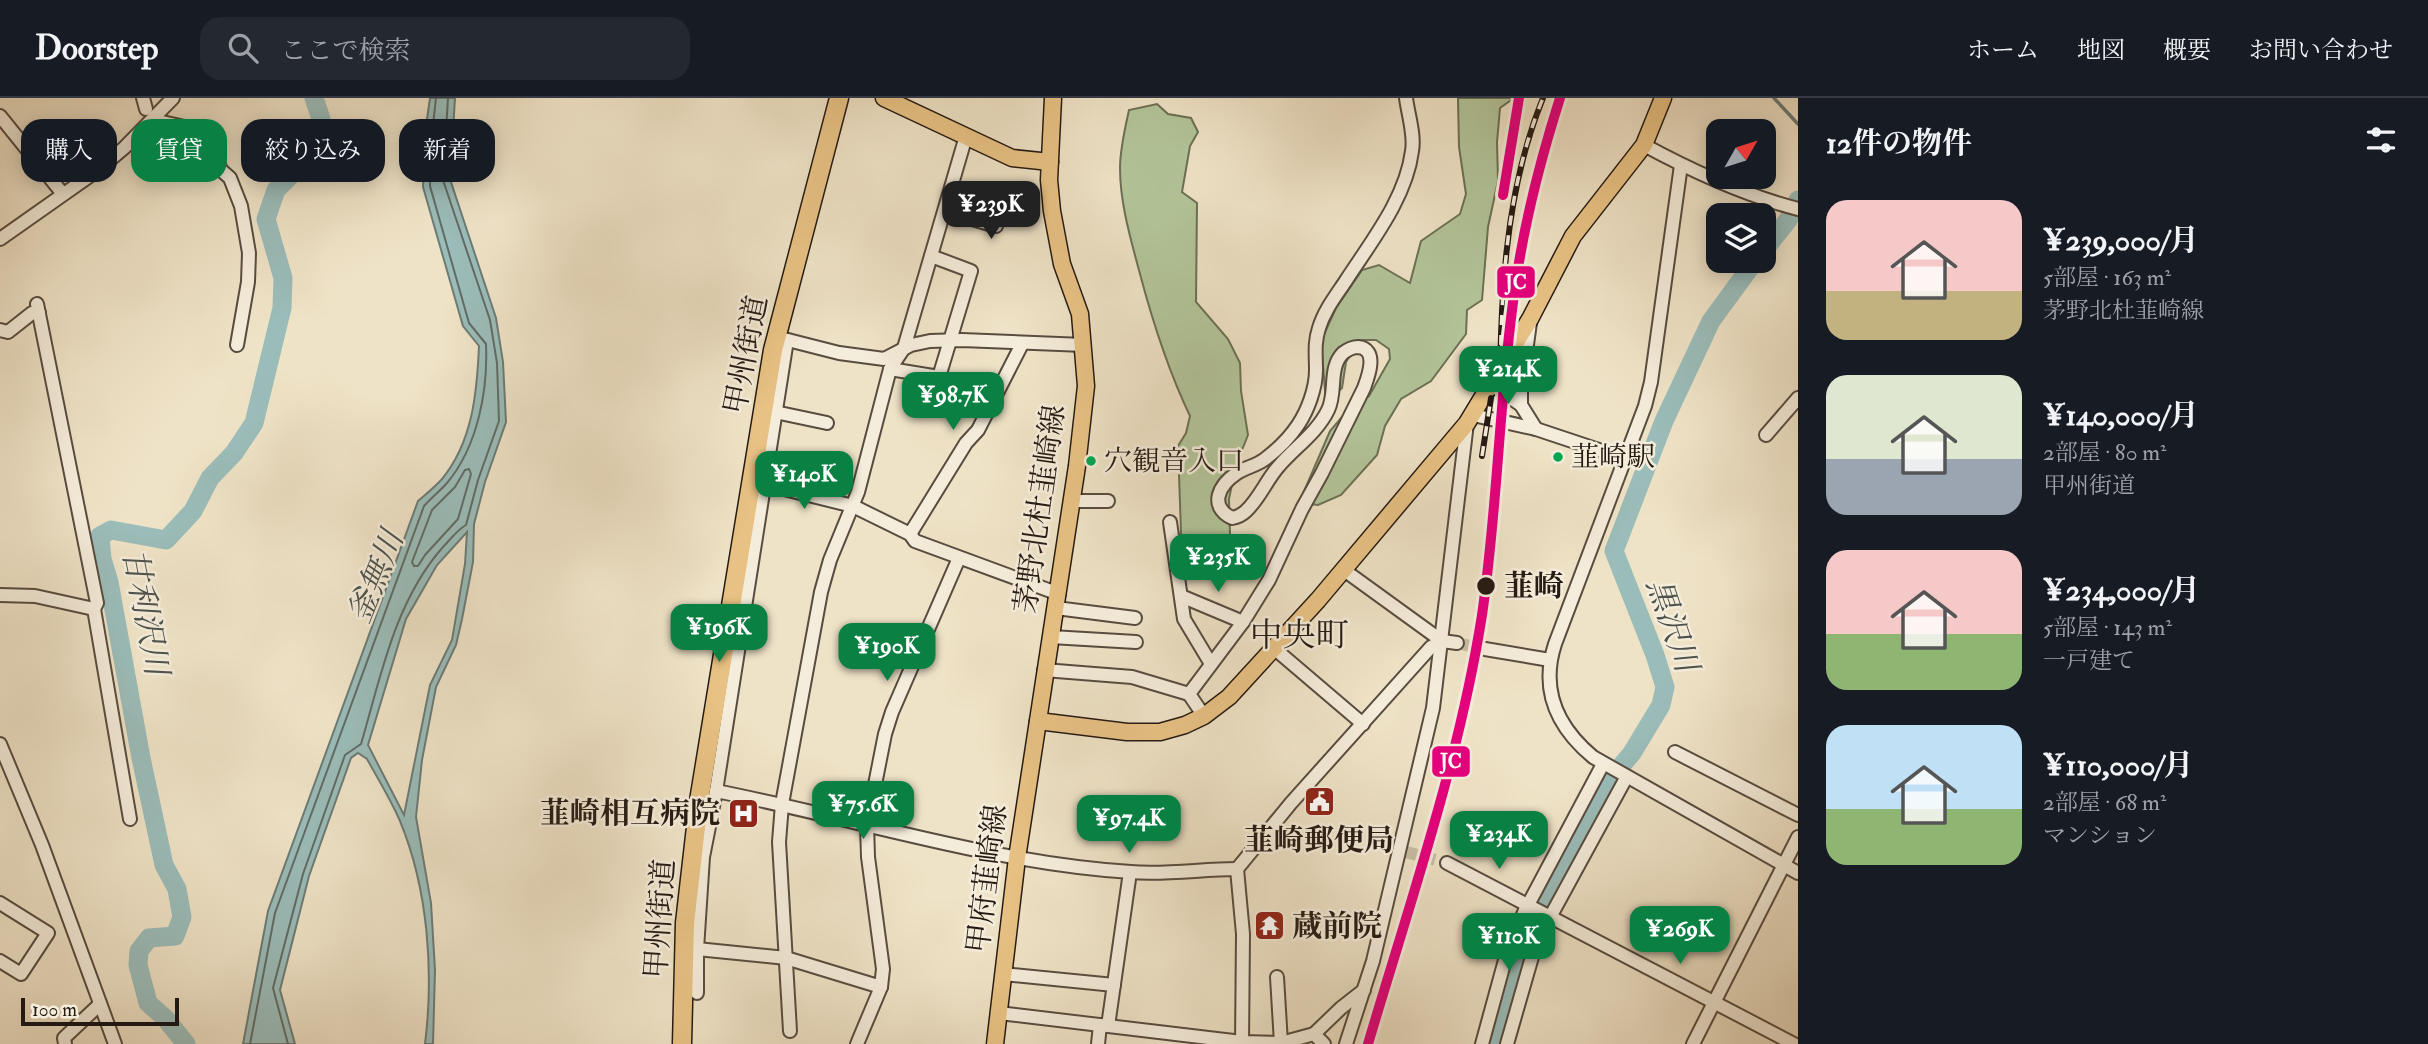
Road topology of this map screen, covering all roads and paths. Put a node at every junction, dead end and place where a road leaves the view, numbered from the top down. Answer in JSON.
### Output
{"nodes":[{"id":1,"x":173,"y":98,"type":"edge"},
{"id":2,"x":839,"y":98,"type":"edge"},
{"id":3,"x":884,"y":98,"type":"edge"},
{"id":4,"x":1053,"y":98,"type":"edge"},
{"id":5,"x":1406,"y":98,"type":"edge"},
{"id":6,"x":1663,"y":98,"type":"edge"},
{"id":7,"x":912,"y":104,"type":"edge"},
{"id":8,"x":0,"y":116,"type":"edge"},
{"id":9,"x":966,"y":136,"type":"junction"},
{"id":10,"x":1644,"y":145,"type":"junction"},
{"id":11,"x":1050,"y":162,"type":"junction"},
{"id":12,"x":1681,"y":165,"type":"junction"},
{"id":13,"x":227,"y":175,"type":"edge"},
{"id":14,"x":63,"y":194,"type":"junction"},
{"id":15,"x":1003,"y":201,"type":"dead end"},
{"id":16,"x":1793,"y":207,"type":"edge"},
{"id":17,"x":945,"y":211,"type":"junction"},
{"id":18,"x":0,"y":239,"type":"edge"},
{"id":19,"x":931,"y":256,"type":"junction"},
{"id":20,"x":1531,"y":319,"type":"junction"},
{"id":21,"x":0,"y":330,"type":"edge"},
{"id":22,"x":781,"y":339,"type":"junction"},
{"id":23,"x":949,"y":340,"type":"junction"},
{"id":24,"x":1022,"y":344,"type":"junction"},
{"id":25,"x":237,"y":345,"type":"dead end"},
{"id":26,"x":1084,"y":345,"type":"junction"},
{"id":27,"x":904,"y":348,"type":"junction"},
{"id":28,"x":890,"y":369,"type":"junction"},
{"id":29,"x":1492,"y":385,"type":"junction"},
{"id":30,"x":1798,"y":398,"type":"edge"},
{"id":31,"x":1521,"y":405,"type":"junction"},
{"id":32,"x":775,"y":412,"type":"junction"},
{"id":33,"x":1470,"y":419,"type":"junction"},
{"id":34,"x":827,"y":423,"type":"dead end"},
{"id":35,"x":1536,"y":429,"type":"junction"},
{"id":36,"x":1766,"y":435,"type":"dead end"},
{"id":37,"x":1626,"y":459,"type":"junction"},
{"id":38,"x":764,"y":484,"type":"junction"},
{"id":39,"x":1108,"y":500,"type":"dead end"},
{"id":40,"x":1072,"y":501,"type":"junction"},
{"id":41,"x":853,"y":506,"type":"junction"},
{"id":42,"x":1170,"y":522,"type":"dead end"},
{"id":43,"x":910,"y":534,"type":"junction"},
{"id":44,"x":959,"y":558,"type":"junction"},
{"id":45,"x":1344,"y":570,"type":"junction"},
{"id":46,"x":0,"y":594,"type":"edge"},
{"id":47,"x":1181,"y":596,"type":"junction"},
{"id":48,"x":1057,"y":601,"type":"junction"},
{"id":49,"x":94,"y":609,"type":"junction"},
{"id":50,"x":1135,"y":618,"type":"dead end"},
{"id":51,"x":1242,"y":622,"type":"junction"},
{"id":52,"x":1051,"y":637,"type":"junction"},
{"id":53,"x":1442,"y":641,"type":"junction"},
{"id":54,"x":1136,"y":642,"type":"dead end"},
{"id":55,"x":1457,"y":643,"type":"tunnel mouth"},
{"id":56,"x":1275,"y":649,"type":"junction"},
{"id":57,"x":1485,"y":649,"type":"tunnel mouth"},
{"id":58,"x":1550,"y":660,"type":"junction"},
{"id":59,"x":1211,"y":664,"type":"junction"},
{"id":60,"x":1044,"y":670,"type":"junction"},
{"id":61,"x":1189,"y":694,"type":"junction"},
{"id":62,"x":1203,"y":716,"type":"junction"},
{"id":63,"x":1038,"y":721,"type":"junction"},
{"id":64,"x":1363,"y":724,"type":"junction"},
{"id":65,"x":0,"y":744,"type":"edge"},
{"id":66,"x":1675,"y":752,"type":"dead end"},
{"id":67,"x":1603,"y":764,"type":"junction"},
{"id":68,"x":1626,"y":778,"type":"junction"},
{"id":69,"x":716,"y":791,"type":"junction"},
{"id":70,"x":782,"y":804,"type":"junction"},
{"id":71,"x":1798,"y":815,"type":"edge"},
{"id":72,"x":130,"y":819,"type":"dead end"},
{"id":73,"x":867,"y":825,"type":"junction"},
{"id":74,"x":1798,"y":837,"type":"edge"},
{"id":75,"x":1017,"y":858,"type":"junction"},
{"id":76,"x":1447,"y":863,"type":"tunnel mouth"},
{"id":77,"x":1783,"y":865,"type":"junction"},
{"id":78,"x":1237,"y":869,"type":"junction"},
{"id":79,"x":1130,"y":872,"type":"junction"},
{"id":80,"x":1798,"y":873,"type":"edge"},
{"id":81,"x":0,"y":903,"type":"edge"},
{"id":82,"x":1528,"y":905,"type":"junction"},
{"id":83,"x":1551,"y":917,"type":"junction"},
{"id":84,"x":697,"y":949,"type":"junction"},
{"id":85,"x":786,"y":958,"type":"junction"},
{"id":86,"x":0,"y":961,"type":"edge"},
{"id":87,"x":1003,"y":974,"type":"junction"},
{"id":88,"x":1277,"y":977,"type":"dead end"},
{"id":89,"x":1114,"y":985,"type":"junction"},
{"id":90,"x":881,"y":987,"type":"junction"},
{"id":91,"x":1364,"y":990,"type":"junction"},
{"id":92,"x":697,"y":993,"type":"dead end"},
{"id":93,"x":1714,"y":1003,"type":"junction"},
{"id":94,"x":100,"y":1004,"type":"junction"},
{"id":95,"x":999,"y":1013,"type":"junction"},
{"id":96,"x":1104,"y":1026,"type":"junction"},
{"id":97,"x":790,"y":1031,"type":"dead end"},
{"id":98,"x":1319,"y":1039,"type":"edge"},
{"id":99,"x":1242,"y":1043,"type":"edge"},
{"id":100,"x":1282,"y":1043,"type":"edge"},
{"id":101,"x":65,"y":1044,"type":"edge"},
{"id":102,"x":116,"y":1044,"type":"edge"},
{"id":103,"x":682,"y":1044,"type":"edge"},
{"id":104,"x":857,"y":1044,"type":"edge"},
{"id":105,"x":995,"y":1044,"type":"edge"},
{"id":106,"x":1098,"y":1044,"type":"edge"},
{"id":107,"x":1346,"y":1044,"type":"edge"},
{"id":108,"x":1482,"y":1044,"type":"edge"},
{"id":109,"x":1507,"y":1044,"type":"edge"},
{"id":110,"x":1693,"y":1044,"type":"edge"},
{"id":111,"x":1794,"y":1044,"type":"edge"}],
"edges":[{"from":1,"to":14,"type":"street"},
{"from":2,"to":22,"type":"highway","name":"甲州街道"},
{"from":3,"to":7,"type":"main road"},
{"from":4,"to":11,"type":"main road","name":"茅野北杜韮崎線"},
{"from":5,"to":51,"type":"street"},
{"from":6,"to":10,"type":"main road"},
{"from":7,"to":9,"type":"main road"},
{"from":8,"to":14,"type":"street"},
{"from":9,"to":11,"type":"main road"},
{"from":9,"to":17,"type":"street"},
{"from":10,"to":12,"type":"street"},
{"from":10,"to":20,"type":"main road"},
{"from":11,"to":26,"type":"main road","name":"茅野北杜韮崎線"},
{"from":12,"to":16,"type":"street"},
{"from":12,"to":37,"type":"street"},
{"from":13,"to":25,"type":"street"},
{"from":14,"to":18,"type":"street"},
{"from":15,"to":17,"type":"street"},
{"from":17,"to":19,"type":"street"},
{"from":19,"to":23,"type":"street"},
{"from":19,"to":27,"type":"street"},
{"from":20,"to":29,"type":"main road"},
{"from":20,"to":31,"type":"street"},
{"from":21,"to":49,"type":"street"},
{"from":22,"to":27,"type":"street"},
{"from":22,"to":32,"type":"street"},
{"from":22,"to":103,"type":"highway","name":"甲州街道"},
{"from":23,"to":24,"type":"street"},
{"from":23,"to":27,"type":"street"},
{"from":23,"to":28,"type":"street"},
{"from":24,"to":26,"type":"street"},
{"from":24,"to":43,"type":"street"},
{"from":26,"to":40,"type":"main road","name":"茅野北杜韮崎線"},
{"from":27,"to":28,"type":"street"},
{"from":28,"to":41,"type":"street"},
{"from":29,"to":31,"type":"street"},
{"from":29,"to":33,"type":"main road"},
{"from":30,"to":36,"type":"street"},
{"from":31,"to":35,"type":"street"},
{"from":32,"to":34,"type":"street"},
{"from":32,"to":38,"type":"street"},
{"from":33,"to":35,"type":"street"},
{"from":33,"to":45,"type":"main road"},
{"from":33,"to":53,"type":"street"},
{"from":35,"to":37,"type":"street"},
{"from":37,"to":58,"type":"street"},
{"from":38,"to":41,"type":"street"},
{"from":38,"to":69,"type":"street"},
{"from":39,"to":40,"type":"street"},
{"from":40,"to":48,"type":"main road","name":"茅野北杜韮崎線"},
{"from":41,"to":43,"type":"street"},
{"from":41,"to":70,"type":"street"},
{"from":42,"to":47,"type":"street"},
{"from":43,"to":44,"type":"street"},
{"from":44,"to":48,"type":"street"},
{"from":44,"to":73,"type":"street"},
{"from":45,"to":53,"type":"street"},
{"from":45,"to":56,"type":"main road"},
{"from":46,"to":49,"type":"street"},
{"from":47,"to":51,"type":"street"},
{"from":47,"to":59,"type":"street"},
{"from":48,"to":50,"type":"street"},
{"from":48,"to":52,"type":"main road","name":"茅野北杜韮崎線"},
{"from":49,"to":72,"type":"street"},
{"from":51,"to":59,"type":"street"},
{"from":52,"to":54,"type":"street"},
{"from":52,"to":60,"type":"main road","name":"茅野北杜韮崎線"},
{"from":53,"to":55,"type":"street"},
{"from":53,"to":64,"type":"street"},
{"from":53,"to":91,"type":"street"},
{"from":56,"to":62,"type":"main road"},
{"from":56,"to":64,"type":"street"},
{"from":57,"to":58,"type":"street"},
{"from":58,"to":67,"type":"street"},
{"from":59,"to":61,"type":"street"},
{"from":60,"to":61,"type":"street"},
{"from":60,"to":63,"type":"main road","name":"茅野北杜韮崎線"},
{"from":61,"to":62,"type":"street"},
{"from":62,"to":63,"type":"main road"},
{"from":63,"to":75,"type":"main road","name":"甲府韮崎線"},
{"from":64,"to":78,"type":"street"},
{"from":65,"to":94,"type":"street"},
{"from":66,"to":71,"type":"street"},
{"from":67,"to":68,"type":"street"},
{"from":67,"to":82,"type":"street"},
{"from":68,"to":77,"type":"street"},
{"from":68,"to":83,"type":"street"},
{"from":69,"to":70,"type":"street"},
{"from":69,"to":84,"type":"street"},
{"from":70,"to":73,"type":"street"},
{"from":70,"to":85,"type":"street"},
{"from":73,"to":75,"type":"street"},
{"from":73,"to":90,"type":"street"},
{"from":74,"to":77,"type":"street"},
{"from":75,"to":79,"type":"street"},
{"from":75,"to":87,"type":"main road","name":"甲府韮崎線"},
{"from":76,"to":82,"type":"street"},
{"from":77,"to":80,"type":"street"},
{"from":77,"to":93,"type":"street"},
{"from":78,"to":79,"type":"street"},
{"from":78,"to":99,"type":"street"},
{"from":79,"to":89,"type":"street"},
{"from":81,"to":86,"type":"street"},
{"from":82,"to":83,"type":"street"},
{"from":82,"to":108,"type":"street"},
{"from":83,"to":93,"type":"street"},
{"from":83,"to":109,"type":"street"},
{"from":84,"to":85,"type":"street"},
{"from":84,"to":92,"type":"street"},
{"from":85,"to":90,"type":"street"},
{"from":85,"to":97,"type":"street"},
{"from":87,"to":89,"type":"street"},
{"from":87,"to":95,"type":"main road","name":"甲府韮崎線"},
{"from":88,"to":100,"type":"street"},
{"from":89,"to":96,"type":"street"},
{"from":90,"to":104,"type":"street"},
{"from":91,"to":98,"type":"street"},
{"from":91,"to":107,"type":"street"},
{"from":93,"to":110,"type":"street"},
{"from":93,"to":111,"type":"street"},
{"from":94,"to":101,"type":"street"},
{"from":94,"to":102,"type":"street"},
{"from":95,"to":96,"type":"street"},
{"from":95,"to":105,"type":"main road","name":"甲府韮崎線"},
{"from":96,"to":99,"type":"street"},
{"from":96,"to":106,"type":"street"},
{"from":98,"to":100,"type":"street"},
{"from":99,"to":100,"type":"street"}]}
